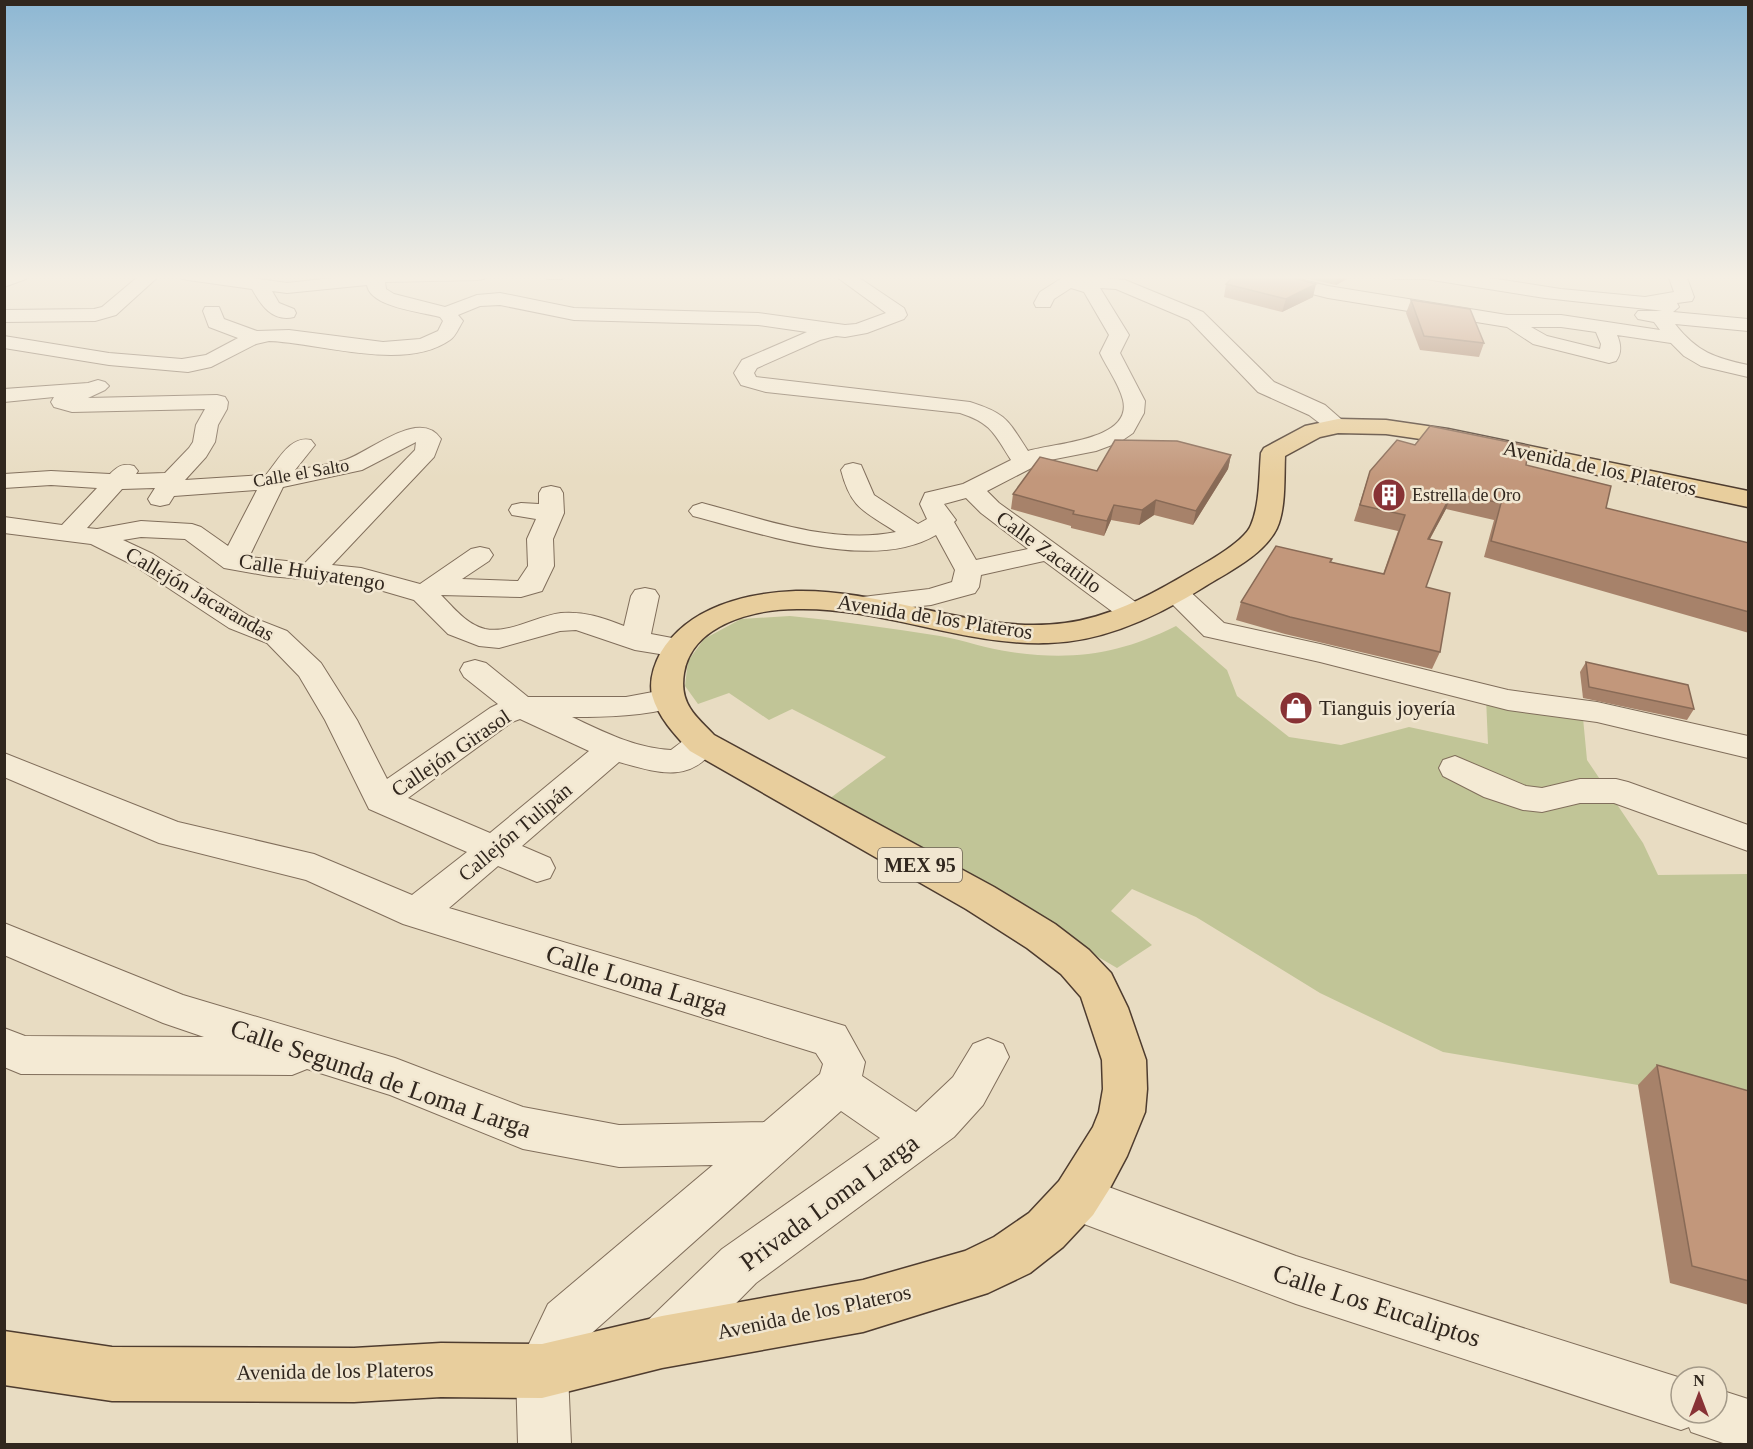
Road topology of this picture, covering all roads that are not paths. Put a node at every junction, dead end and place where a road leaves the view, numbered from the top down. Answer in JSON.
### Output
{"nodes":[{"id":1,"x":8,"y":343,"type":"edge"},
{"id":2,"x":245,"y":343,"type":"edge"},
{"id":3,"x":337,"y":343,"type":"edge"},
{"id":4,"x":432,"y":343,"type":"edge"},
{"id":5,"x":792,"y":343,"type":"edge"},
{"id":6,"x":1115,"y":343,"type":"edge"},
{"id":7,"x":1222,"y":343,"type":"edge"},
{"id":8,"x":1551,"y":343,"type":"edge"},
{"id":9,"x":1610,"y":343,"type":"edge"},
{"id":10,"x":1681,"y":343,"type":"edge"},
{"id":11,"x":194,"y":365,"type":"junction"},
{"id":12,"x":1749,"y":371,"type":"edge"},
{"id":13,"x":98,"y":386,"type":"junction"},
{"id":14,"x":4,"y":396,"type":"edge"},
{"id":15,"x":1338,"y":426,"type":"junction"},
{"id":16,"x":303,"y":445,"type":"dead end"},
{"id":17,"x":1024,"y":462,"type":"junction"},
{"id":18,"x":853,"y":470,"type":"dead end"},
{"id":19,"x":124,"y":473,"type":"junction"},
{"id":20,"x":4,"y":481,"type":"edge"},
{"id":21,"x":273,"y":482,"type":"junction"},
{"id":22,"x":169,"y":484,"type":"junction"},
{"id":23,"x":971,"y":489,"type":"junction"},
{"id":24,"x":1749,"y":500,"type":"edge"},
{"id":25,"x":521,"y":510,"type":"dead end"},
{"id":26,"x":702,"y":511,"type":"dead end"},
{"id":27,"x":943,"y":520,"type":"junction"},
{"id":28,"x":4,"y":525,"type":"edge"},
{"id":29,"x":141,"y":529,"type":"junction"},
{"id":30,"x":83,"y":534,"type":"junction"},
{"id":31,"x":917,"y":535,"type":"junction"},
{"id":32,"x":1048,"y":552,"type":"junction"},
{"id":33,"x":233,"y":561,"type":"junction"},
{"id":34,"x":472,"y":561,"type":"dead end"},
{"id":35,"x":968,"y":570,"type":"junction"},
{"id":36,"x":312,"y":571,"type":"junction"},
{"id":37,"x":429,"y":591,"type":"junction"},
{"id":38,"x":1175,"y":593,"type":"junction"},
{"id":39,"x":645,"y":596,"type":"dead end"},
{"id":40,"x":864,"y":604,"type":"junction"},
{"id":41,"x":1131,"y":612,"type":"junction"},
{"id":42,"x":635,"y":641,"type":"junction"},
{"id":43,"x":678,"y":648,"type":"junction"},
{"id":44,"x":475,"y":670,"type":"dead end"},
{"id":45,"x":669,"y":699,"type":"junction"},
{"id":46,"x":521,"y":708,"type":"junction"},
{"id":47,"x":1749,"y":747,"type":"edge"},
{"id":48,"x":613,"y":749,"type":"junction"},
{"id":49,"x":690,"y":753,"type":"junction"},
{"id":50,"x":4,"y":764,"type":"edge"},
{"id":51,"x":1455,"y":768,"type":"dead end"},
{"id":52,"x":381,"y":800,"type":"junction"},
{"id":53,"x":1749,"y":838,"type":"edge"},
{"id":54,"x":493,"y":849,"type":"junction"},
{"id":55,"x":537,"y":868,"type":"dead end"},
{"id":56,"x":416,"y":913,"type":"junction"},
{"id":57,"x":4,"y":938,"type":"edge"},
{"id":58,"x":4,"y":1046,"type":"edge"},
{"id":59,"x":328,"y":1056,"type":"junction"},
{"id":60,"x":988,"y":1057,"type":"dead end"},
{"id":61,"x":839,"y":1085,"type":"junction"},
{"id":62,"x":917,"y":1138,"type":"junction"},
{"id":63,"x":772,"y":1143,"type":"junction"},
{"id":64,"x":1076,"y":1198,"type":"junction"},
{"id":65,"x":662,"y":1342,"type":"junction"},
{"id":66,"x":4,"y":1358,"type":"edge"},
{"id":67,"x":542,"y":1371,"type":"junction"},
{"id":68,"x":1669,"y":1400,"type":"edge"},
{"id":69,"x":1729,"y":1419,"type":"edge"},
{"id":70,"x":1749,"y":1425,"type":"edge"},
{"id":71,"x":545,"y":1444,"type":"edge"}],
"edges":[{"from":1,"to":11,"type":"street"},
{"from":2,"to":11,"type":"street"},
{"from":3,"to":4,"type":"street"},
{"from":5,"to":17,"type":"street"},
{"from":6,"to":17,"type":"street","name":"Calle Zacatillo"},
{"from":7,"to":15,"type":"street"},
{"from":8,"to":9,"type":"street"},
{"from":10,"to":12,"type":"street"},
{"from":11,"to":13,"type":"street"},
{"from":13,"to":14,"type":"street"},
{"from":13,"to":22,"type":"street"},
{"from":15,"to":24,"type":"main road","name":"Avenida de los Plateros"},
{"from":15,"to":38,"type":"main road","name":"Avenida de los Plateros"},
{"from":16,"to":21,"type":"street"},
{"from":17,"to":23,"type":"street","name":"Calle Zacatillo"},
{"from":18,"to":31,"type":"street"},
{"from":19,"to":20,"type":"street","name":"Calle el Salto"},
{"from":19,"to":22,"type":"street","name":"Calle el Salto"},
{"from":19,"to":30,"type":"street"},
{"from":21,"to":22,"type":"street","name":"Calle el Salto"},
{"from":21,"to":33,"type":"street"},
{"from":21,"to":36,"type":"street","name":"Calle el Salto"},
{"from":22,"to":29,"type":"street"},
{"from":23,"to":27,"type":"street","name":"Calle Zacatillo"},
{"from":23,"to":32,"type":"street","name":"Calle Zacatillo"},
{"from":25,"to":37,"type":"street"},
{"from":26,"to":31,"type":"street"},
{"from":27,"to":31,"type":"street"},
{"from":27,"to":35,"type":"street","name":"Calle Zacatillo"},
{"from":28,"to":30,"type":"street","name":"Calle Huiyatengo"},
{"from":29,"to":30,"type":"street","name":"Calle Huiyatengo"},
{"from":29,"to":33,"type":"street","name":"Calle Huiyatengo"},
{"from":30,"to":52,"type":"street","name":"Callejón Jacarandas"},
{"from":32,"to":35,"type":"street"},
{"from":32,"to":41,"type":"street","name":"Calle Zacatillo"},
{"from":33,"to":36,"type":"street","name":"Calle Huiyatengo"},
{"from":34,"to":37,"type":"street"},
{"from":35,"to":40,"type":"street"},
{"from":36,"to":37,"type":"street","name":"Calle Huiyatengo"},
{"from":37,"to":42,"type":"street","name":"Calle Huiyatengo"},
{"from":38,"to":41,"type":"main road","name":"Avenida de los Plateros"},
{"from":38,"to":47,"type":"street"},
{"from":39,"to":42,"type":"street"},
{"from":40,"to":41,"type":"main road","name":"Avenida de los Plateros"},
{"from":40,"to":43,"type":"main road","name":"Avenida de los Plateros"},
{"from":42,"to":43,"type":"street","name":"Calle Huiyatengo"},
{"from":43,"to":45,"type":"main road","name":"Avenida de los Plateros"},
{"from":44,"to":46,"type":"street"},
{"from":45,"to":46,"type":"street"},
{"from":45,"to":49,"type":"main road","name":"Avenida de los Plateros","number":"MEX 95"},
{"from":46,"to":48,"type":"street"},
{"from":46,"to":52,"type":"street","name":"Callejón Girasol"},
{"from":48,"to":49,"type":"street"},
{"from":48,"to":54,"type":"street","name":"Callejón Tulipán"},
{"from":49,"to":64,"type":"main road","name":"Avenida de los Plateros","number":"MEX 95"},
{"from":50,"to":56,"type":"street","name":"Calle Loma Larga"},
{"from":51,"to":53,"type":"street"},
{"from":52,"to":54,"type":"street"},
{"from":54,"to":55,"type":"street"},
{"from":54,"to":56,"type":"street","name":"Callejón Tulipán"},
{"from":56,"to":61,"type":"street","name":"Calle Loma Larga"},
{"from":57,"to":59,"type":"street","name":"Calle Segunda de Loma Larga"},
{"from":58,"to":59,"type":"street"},
{"from":59,"to":63,"type":"street","name":"Calle Segunda de Loma Larga"},
{"from":60,"to":62,"type":"street","name":"Privada Loma Larga"},
{"from":61,"to":62,"type":"street"},
{"from":61,"to":63,"type":"street"},
{"from":62,"to":65,"type":"street","name":"Privada Loma Larga"},
{"from":63,"to":67,"type":"street"},
{"from":64,"to":65,"type":"main road","name":"Avenida de los Plateros","number":"MEX 95"},
{"from":64,"to":68,"type":"street","name":"Calle Los Eucaliptos"},
{"from":65,"to":67,"type":"main road","name":"Avenida de los Plateros","number":"MEX 95"},
{"from":66,"to":67,"type":"main road","name":"Avenida de los Plateros","number":"MEX 95"},
{"from":67,"to":71,"type":"street"},
{"from":69,"to":70,"type":"street"}]}
